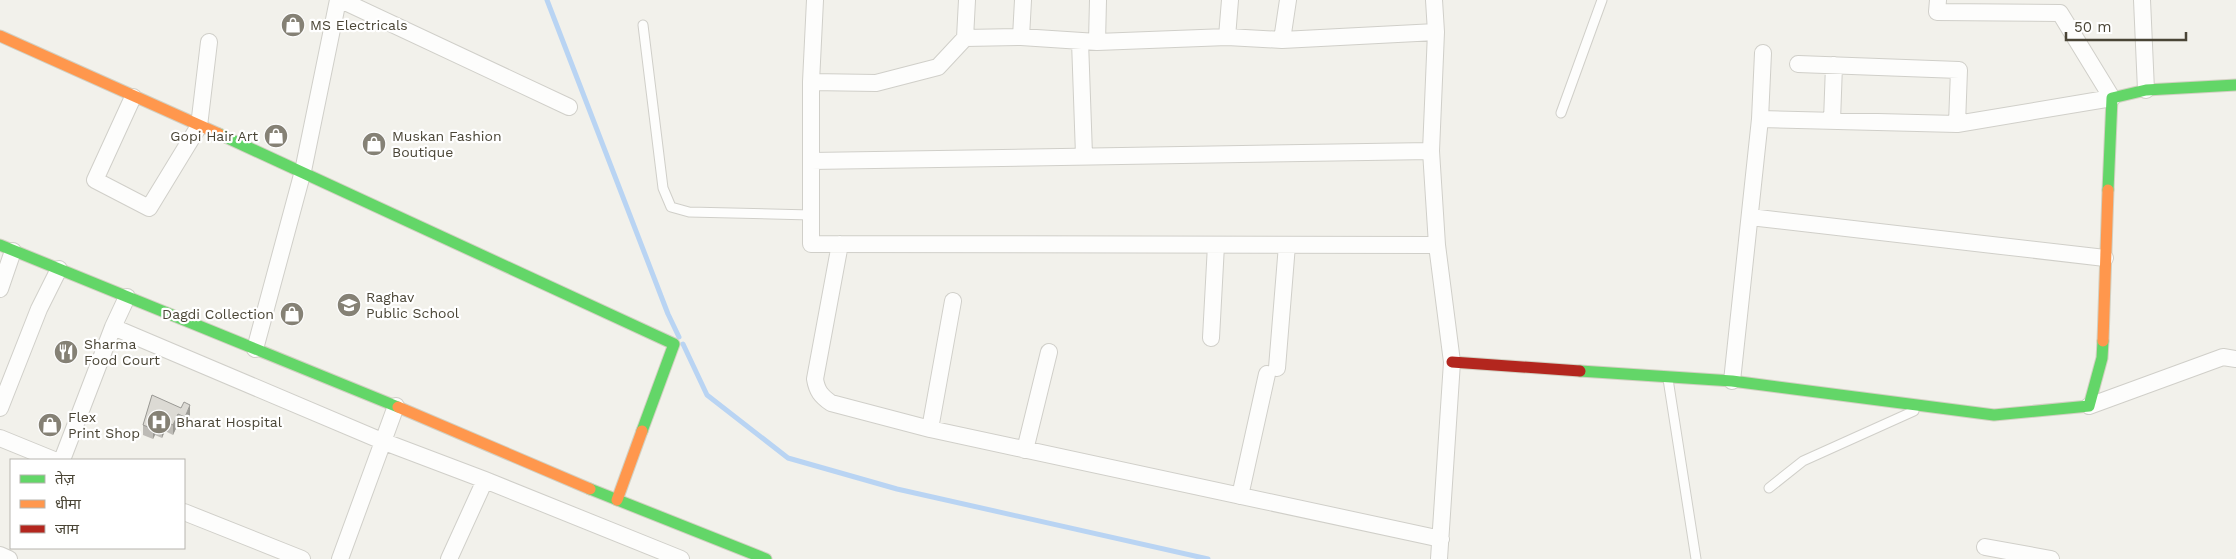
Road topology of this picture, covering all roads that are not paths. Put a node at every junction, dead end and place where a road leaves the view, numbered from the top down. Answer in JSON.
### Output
{"nodes":[{"id":1,"x":340,"y":0,"type":"edge"},
{"id":2,"x":815,"y":0,"type":"edge"},
{"id":3,"x":967,"y":0,"type":"edge"},
{"id":4,"x":1023,"y":0,"type":"edge"},
{"id":5,"x":1098,"y":0,"type":"edge"},
{"id":6,"x":1230,"y":0,"type":"edge"},
{"id":7,"x":1288,"y":0,"type":"edge"},
{"id":8,"x":1434,"y":0,"type":"edge"},
{"id":9,"x":1602,"y":0,"type":"edge"},
{"id":10,"x":1938,"y":0,"type":"edge"},
{"id":11,"x":2142,"y":0,"type":"edge"},
{"id":12,"x":2060,"y":6,"type":"edge"},
{"id":13,"x":643,"y":24,"type":"dead end"},
{"id":14,"x":1436,"y":32,"type":"junction"},
{"id":15,"x":0,"y":36,"type":"edge"},
{"id":16,"x":1020,"y":37,"type":"junction"},
{"id":17,"x":1227,"y":37,"type":"junction"},
{"id":18,"x":965,"y":38,"type":"junction"},
{"id":19,"x":1282,"y":40,"type":"junction"},
{"id":20,"x":1080,"y":41,"type":"junction"},
{"id":21,"x":209,"y":42,"type":"dead end"},
{"id":22,"x":1098,"y":42,"type":"junction"},
{"id":23,"x":1763,"y":52,"type":"dead end"},
{"id":24,"x":1798,"y":64,"type":"dead end"},
{"id":25,"x":1834,"y":65,"type":"junction"},
{"id":26,"x":811,"y":82,"type":"junction"},
{"id":27,"x":2236,"y":84,"type":"edge"},
{"id":28,"x":2146,"y":90,"type":"junction"},
{"id":29,"x":133,"y":97,"type":"junction"},
{"id":30,"x":2112,"y":98,"type":"junction"},
{"id":31,"x":569,"y":107,"type":"dead end"},
{"id":32,"x":1561,"y":113,"type":"dead end"},
{"id":33,"x":1760,"y":119,"type":"junction"},
{"id":34,"x":1832,"y":121,"type":"junction"},
{"id":35,"x":1958,"y":124,"type":"junction"},
{"id":36,"x":199,"y":126,"type":"junction"},
{"id":37,"x":1431,"y":150,"type":"junction"},
{"id":38,"x":1084,"y":155,"type":"junction"},
{"id":39,"x":811,"y":160,"type":"junction"},
{"id":40,"x":303,"y":171,"type":"junction"},
{"id":41,"x":811,"y":215,"type":"junction"},
{"id":42,"x":1750,"y":217,"type":"junction"},
{"id":43,"x":840,"y":244,"type":"junction"},
{"id":44,"x":1216,"y":244,"type":"junction"},
{"id":45,"x":1287,"y":245,"type":"junction"},
{"id":46,"x":1437,"y":245,"type":"junction"},
{"id":47,"x":7,"y":248,"type":"edge"},
{"id":48,"x":2105,"y":258,"type":"junction"},
{"id":49,"x":59,"y":269,"type":"junction"},
{"id":50,"x":0,"y":289,"type":"edge"},
{"id":51,"x":127,"y":297,"type":"junction"},
{"id":52,"x":954,"y":301,"type":"dead end"},
{"id":53,"x":113,"y":327,"type":"junction"},
{"id":54,"x":1211,"y":338,"type":"dead end"},
{"id":55,"x":255,"y":350,"type":"junction"},
{"id":56,"x":1049,"y":352,"type":"dead end"},
{"id":57,"x":2236,"y":358,"type":"edge"},
{"id":58,"x":1452,"y":362,"type":"junction"},
{"id":59,"x":1668,"y":377,"type":"junction"},
{"id":60,"x":1732,"y":381,"type":"junction"},
{"id":61,"x":396,"y":406,"type":"junction"},
{"id":62,"x":1925,"y":406,"type":"junction"},
{"id":63,"x":2089,"y":406,"type":"junction"},
{"id":64,"x":0,"y":408,"type":"edge"},
{"id":65,"x":930,"y":429,"type":"junction"},
{"id":66,"x":0,"y":438,"type":"edge"},
{"id":67,"x":382,"y":442,"type":"junction"},
{"id":68,"x":1025,"y":450,"type":"junction"},
{"id":69,"x":52,"y":459,"type":"edge"},
{"id":70,"x":62,"y":459,"type":"edge"},
{"id":71,"x":485,"y":480,"type":"junction"},
{"id":72,"x":1769,"y":488,"type":"dead end"},
{"id":73,"x":1240,"y":496,"type":"junction"},
{"id":74,"x":617,"y":500,"type":"junction"},
{"id":75,"x":185,"y":512,"type":"edge"},
{"id":76,"x":1441,"y":539,"type":"junction"},
{"id":77,"x":1985,"y":547,"type":"dead end"},
{"id":78,"x":0,"y":555,"type":"edge"},
{"id":79,"x":9,"y":559,"type":"edge"},
{"id":80,"x":302,"y":559,"type":"edge"},
{"id":81,"x":340,"y":559,"type":"edge"},
{"id":82,"x":449,"y":559,"type":"edge"},
{"id":83,"x":681,"y":559,"type":"edge"},
{"id":84,"x":766,"y":559,"type":"edge"},
{"id":85,"x":1439,"y":559,"type":"edge"},
{"id":86,"x":1696,"y":559,"type":"edge"},
{"id":87,"x":2051,"y":559,"type":"edge"}],
"edges":[{"from":1,"to":31,"type":"street"},
{"from":1,"to":40,"type":"street"},
{"from":2,"to":26,"type":"street"},
{"from":3,"to":18,"type":"street"},
{"from":4,"to":16,"type":"street"},
{"from":5,"to":22,"type":"street"},
{"from":6,"to":17,"type":"street"},
{"from":7,"to":19,"type":"street"},
{"from":8,"to":14,"type":"street"},
{"from":9,"to":32,"type":"lane"},
{"from":10,"to":12,"type":"street"},
{"from":11,"to":28,"type":"street"},
{"from":12,"to":30,"type":"street"},
{"from":13,"to":41,"type":"lane"},
{"from":14,"to":19,"type":"street"},
{"from":14,"to":37,"type":"street"},
{"from":15,"to":29,"type":"street"},
{"from":16,"to":18,"type":"street"},
{"from":16,"to":20,"type":"street"},
{"from":17,"to":19,"type":"street"},
{"from":17,"to":22,"type":"street"},
{"from":18,"to":26,"type":"street"},
{"from":20,"to":22,"type":"street"},
{"from":20,"to":38,"type":"street"},
{"from":21,"to":36,"type":"street"},
{"from":23,"to":33,"type":"street"},
{"from":24,"to":25,"type":"street"},
{"from":25,"to":34,"type":"street"},
{"from":25,"to":35,"type":"street"},
{"from":26,"to":39,"type":"street"},
{"from":27,"to":28,"type":"street"},
{"from":28,"to":30,"type":"street"},
{"from":29,"to":36,"type":"street"},
{"from":29,"to":36,"type":"street"},
{"from":30,"to":35,"type":"street"},
{"from":30,"to":48,"type":"street"},
{"from":33,"to":34,"type":"street"},
{"from":33,"to":42,"type":"street"},
{"from":34,"to":35,"type":"street"},
{"from":36,"to":40,"type":"street"},
{"from":37,"to":38,"type":"street"},
{"from":37,"to":46,"type":"street"},
{"from":38,"to":39,"type":"street"},
{"from":39,"to":41,"type":"street"},
{"from":40,"to":55,"type":"street"},
{"from":40,"to":74,"type":"street"},
{"from":41,"to":43,"type":"street"},
{"from":42,"to":48,"type":"street"},
{"from":42,"to":60,"type":"street"},
{"from":43,"to":44,"type":"street"},
{"from":43,"to":65,"type":"street"},
{"from":44,"to":45,"type":"street"},
{"from":44,"to":54,"type":"street"},
{"from":45,"to":46,"type":"street"},
{"from":45,"to":73,"type":"street"},
{"from":46,"to":58,"type":"street"},
{"from":47,"to":49,"type":"street"},
{"from":47,"to":50,"type":"street"},
{"from":48,"to":63,"type":"street"},
{"from":49,"to":51,"type":"street"},
{"from":49,"to":64,"type":"street"},
{"from":51,"to":53,"type":"street"},
{"from":51,"to":55,"type":"street"},
{"from":52,"to":65,"type":"street"},
{"from":53,"to":67,"type":"street"},
{"from":53,"to":70,"type":"street"},
{"from":55,"to":61,"type":"street"},
{"from":56,"to":68,"type":"street"},
{"from":57,"to":63,"type":"street"},
{"from":58,"to":59,"type":"street"},
{"from":58,"to":76,"type":"street"},
{"from":59,"to":60,"type":"street"},
{"from":59,"to":86,"type":"lane"},
{"from":60,"to":62,"type":"street"},
{"from":61,"to":67,"type":"street"},
{"from":61,"to":74,"type":"street"},
{"from":62,"to":63,"type":"street"},
{"from":62,"to":72,"type":"lane"},
{"from":65,"to":68,"type":"street"},
{"from":66,"to":69,"type":"street"},
{"from":67,"to":71,"type":"street"},
{"from":67,"to":81,"type":"street"},
{"from":68,"to":73,"type":"street"},
{"from":71,"to":82,"type":"street"},
{"from":71,"to":83,"type":"street"},
{"from":73,"to":76,"type":"street"},
{"from":74,"to":84,"type":"street"},
{"from":75,"to":80,"type":"street"},
{"from":76,"to":85,"type":"street"},
{"from":77,"to":87,"type":"street"},
{"from":78,"to":79,"type":"street"}]}
